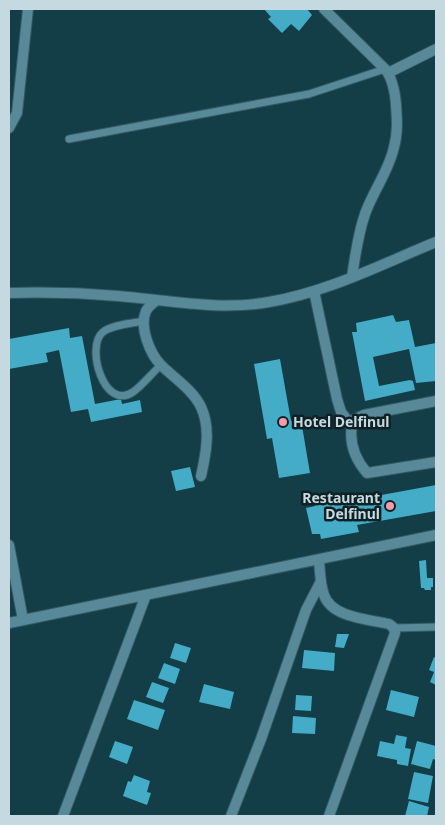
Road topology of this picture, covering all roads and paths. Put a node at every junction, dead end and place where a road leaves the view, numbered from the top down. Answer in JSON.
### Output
{"nodes":[{"id":1,"x":28,"y":9,"type":"edge"},
{"id":2,"x":324,"y":9,"type":"edge"},
{"id":3,"x":436,"y":49,"type":"edge"},
{"id":4,"x":386,"y":71,"type":"junction"},
{"id":5,"x":9,"y":128,"type":"edge"},
{"id":6,"x":69,"y":139,"type":"dead end"},
{"id":7,"x":436,"y":242,"type":"edge"},
{"id":8,"x":352,"y":277,"type":"junction"},
{"id":9,"x":314,"y":291,"type":"junction"},
{"id":10,"x":9,"y":293,"type":"edge"},
{"id":11,"x":157,"y":300,"type":"junction"},
{"id":12,"x":144,"y":321,"type":"junction"},
{"id":13,"x":161,"y":365,"type":"junction"},
{"id":14,"x":436,"y":401,"type":"edge"},
{"id":15,"x":352,"y":426,"type":"junction"},
{"id":16,"x":436,"y":462,"type":"edge"},
{"id":17,"x":201,"y":476,"type":"dead end"},
{"id":18,"x":436,"y":535,"type":"edge"},
{"id":19,"x":9,"y":545,"type":"edge"},
{"id":20,"x":319,"y":560,"type":"junction"},
{"id":21,"x":321,"y":582,"type":"junction"},
{"id":22,"x":146,"y":595,"type":"junction"},
{"id":23,"x":23,"y":620,"type":"junction"},
{"id":24,"x":9,"y":623,"type":"edge"},
{"id":25,"x":436,"y":627,"type":"edge"},
{"id":26,"x":394,"y":628,"type":"junction"},
{"id":27,"x":62,"y":816,"type":"edge"},
{"id":28,"x":231,"y":816,"type":"edge"},
{"id":29,"x":328,"y":816,"type":"edge"}],
"edges":[{"from":1,"to":5,"type":"street"},
{"from":2,"to":4,"type":"street"},
{"from":3,"to":4,"type":"street"},
{"from":4,"to":6,"type":"lane"},
{"from":4,"to":8,"type":"street"},
{"from":7,"to":8,"type":"street"},
{"from":8,"to":9,"type":"street"},
{"from":9,"to":11,"type":"street"},
{"from":9,"to":15,"type":"street"},
{"from":10,"to":11,"type":"street"},
{"from":11,"to":12,"type":"street"},
{"from":12,"to":13,"type":"street"},
{"from":12,"to":13,"type":"lane"},
{"from":13,"to":17,"type":"street"},
{"from":14,"to":15,"type":"street"},
{"from":15,"to":16,"type":"street"},
{"from":18,"to":20,"type":"street"},
{"from":19,"to":23,"type":"street"},
{"from":20,"to":21,"type":"street"},
{"from":20,"to":22,"type":"street"},
{"from":21,"to":26,"type":"street"},
{"from":21,"to":28,"type":"street"},
{"from":22,"to":23,"type":"street"},
{"from":22,"to":27,"type":"street"},
{"from":23,"to":24,"type":"street"},
{"from":25,"to":26,"type":"lane"},
{"from":26,"to":29,"type":"street"}]}
